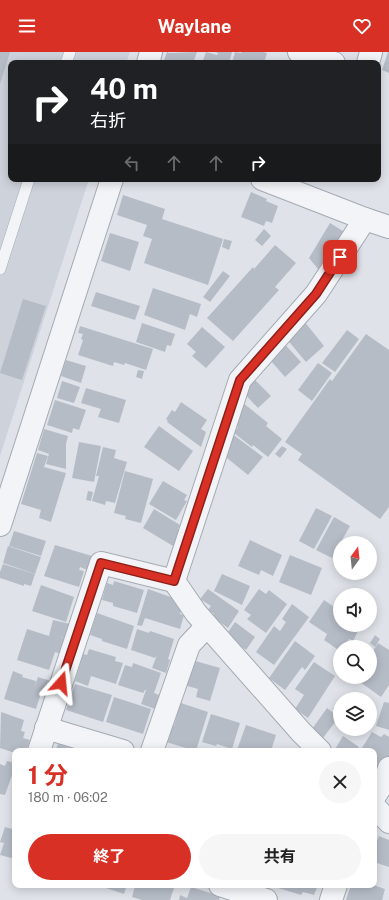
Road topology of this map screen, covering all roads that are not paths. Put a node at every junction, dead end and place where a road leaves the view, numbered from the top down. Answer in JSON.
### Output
{"nodes":[{"id":1,"x":299,"y":52,"type":"edge"},
{"id":2,"x":324,"y":60,"type":"edge"},
{"id":3,"x":28,"y":182,"type":"edge"},
{"id":4,"x":111,"y":182,"type":"edge"},
{"id":5,"x":270,"y":182,"type":"edge"},
{"id":6,"x":365,"y":219,"type":"junction"},
{"id":7,"x":389,"y":227,"type":"edge"},
{"id":8,"x":0,"y":269,"type":"edge"},
{"id":9,"x":0,"y":525,"type":"edge"},
{"id":10,"x":174,"y":581,"type":"junction"},
{"id":11,"x":208,"y":626,"type":"junction"},
{"id":12,"x":46,"y":728,"type":"junction"},
{"id":13,"x":40,"y":748,"type":"edge"},
{"id":14,"x":113,"y":748,"type":"edge"},
{"id":15,"x":153,"y":748,"type":"edge"},
{"id":16,"x":317,"y":748,"type":"edge"},
{"id":17,"x":389,"y":768,"type":"edge"},
{"id":18,"x":377,"y":793,"type":"edge"},
{"id":19,"x":377,"y":809,"type":"edge"},
{"id":20,"x":389,"y":822,"type":"edge"},
{"id":21,"x":229,"y":888,"type":"edge"},
{"id":22,"x":335,"y":888,"type":"edge"},
{"id":23,"x":266,"y":900,"type":"edge"},
{"id":24,"x":331,"y":900,"type":"edge"}],
"edges":[{"from":1,"to":2,"type":"street"},
{"from":3,"to":8,"type":"lane"},
{"from":4,"to":9,"type":"street"},
{"from":5,"to":6,"type":"street"},
{"from":6,"to":7,"type":"street"},
{"from":6,"to":10,"type":"street"},
{"from":10,"to":11,"type":"street"},
{"from":10,"to":12,"type":"street"},
{"from":11,"to":15,"type":"street"},
{"from":11,"to":16,"type":"street"},
{"from":12,"to":13,"type":"street"},
{"from":12,"to":14,"type":"street"},
{"from":17,"to":18,"type":"street"},
{"from":19,"to":20,"type":"street"},
{"from":21,"to":23,"type":"street"},
{"from":22,"to":24,"type":"street"}]}
